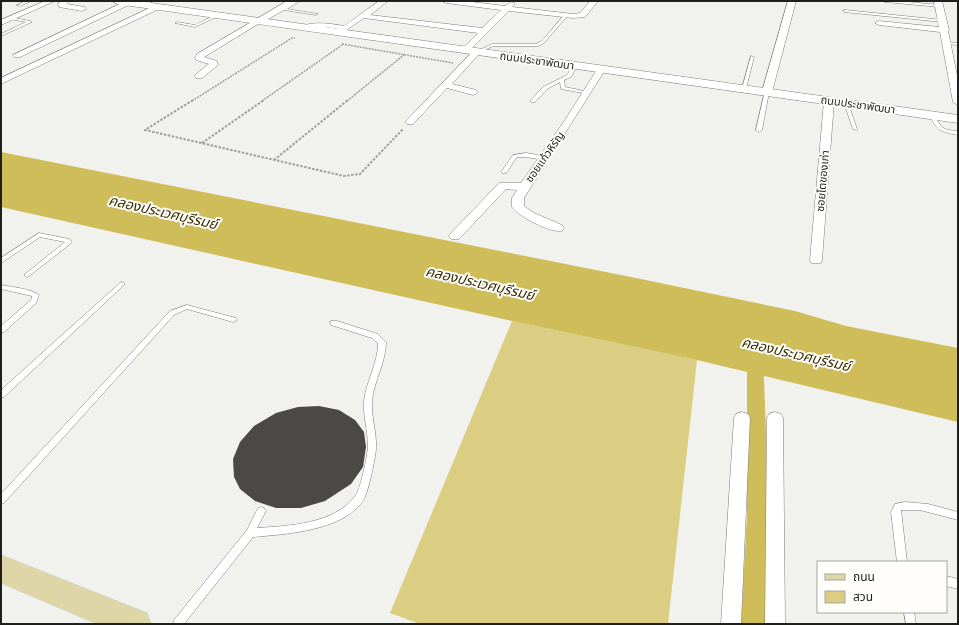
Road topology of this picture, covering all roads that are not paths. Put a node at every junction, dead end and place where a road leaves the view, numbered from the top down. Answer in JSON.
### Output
{"nodes":[{"id":1,"x":29,"y":1,"type":"edge"},
{"id":2,"x":51,"y":1,"type":"edge"},
{"id":3,"x":66,"y":1,"type":"edge"},
{"id":4,"x":292,"y":1,"type":"edge"},
{"id":5,"x":298,"y":1,"type":"edge"},
{"id":6,"x":384,"y":1,"type":"edge"},
{"id":7,"x":446,"y":1,"type":"edge"},
{"id":8,"x":514,"y":1,"type":"edge"},
{"id":9,"x":594,"y":1,"type":"edge"},
{"id":10,"x":792,"y":1,"type":"edge"},
{"id":11,"x":885,"y":1,"type":"edge"},
{"id":12,"x":124,"y":2,"type":"edge"},
{"id":13,"x":152,"y":4,"type":"edge"},
{"id":14,"x":939,"y":4,"type":"edge"},
{"id":15,"x":19,"y":5,"type":"dead end"},
{"id":16,"x":507,"y":8,"type":"junction"},
{"id":17,"x":82,"y":9,"type":"dead end"},
{"id":18,"x":283,"y":9,"type":"junction"},
{"id":19,"x":844,"y":11,"type":"dead end"},
{"id":20,"x":316,"y":14,"type":"dead end"},
{"id":21,"x":218,"y":15,"type":"junction"},
{"id":22,"x":566,"y":15,"type":"junction"},
{"id":23,"x":363,"y":16,"type":"junction"},
{"id":24,"x":11,"y":18,"type":"junction"},
{"id":25,"x":259,"y":21,"type":"junction"},
{"id":26,"x":943,"y":21,"type":"junction"},
{"id":27,"x":1,"y":23,"type":"edge"},
{"id":28,"x":177,"y":23,"type":"dead end"},
{"id":29,"x":879,"y":23,"type":"dead end"},
{"id":30,"x":342,"y":30,"type":"junction"},
{"id":31,"x":945,"y":30,"type":"junction"},
{"id":32,"x":484,"y":31,"type":"junction"},
{"id":33,"x":1,"y":35,"type":"edge"},
{"id":34,"x":947,"y":43,"type":"junction"},
{"id":35,"x":958,"y":44,"type":"edge"},
{"id":36,"x":465,"y":50,"type":"junction"},
{"id":37,"x":477,"y":52,"type":"junction"},
{"id":38,"x":17,"y":55,"type":"dead end"},
{"id":39,"x":752,"y":57,"type":"dead end"},
{"id":40,"x":576,"y":66,"type":"junction"},
{"id":41,"x":601,"y":70,"type":"junction"},
{"id":42,"x":199,"y":76,"type":"dead end"},
{"id":43,"x":562,"y":80,"type":"junction"},
{"id":44,"x":1,"y":81,"type":"edge"},
{"id":45,"x":446,"y":85,"type":"junction"},
{"id":46,"x":744,"y":89,"type":"junction"},
{"id":47,"x":473,"y":92,"type":"dead end"},
{"id":48,"x":767,"y":92,"type":"junction"},
{"id":49,"x":587,"y":93,"type":"junction"},
{"id":50,"x":533,"y":101,"type":"dead end"},
{"id":51,"x":829,"y":101,"type":"junction"},
{"id":52,"x":958,"y":102,"type":"edge"},
{"id":53,"x":846,"y":103,"type":"junction"},
{"id":54,"x":932,"y":115,"type":"junction"},
{"id":55,"x":958,"y":119,"type":"edge"},
{"id":56,"x":410,"y":122,"type":"road end"},
{"id":57,"x":855,"y":129,"type":"dead end"},
{"id":58,"x":759,"y":130,"type":"dead end"},
{"id":59,"x":958,"y":134,"type":"edge"},
{"id":60,"x":544,"y":158,"type":"junction"},
{"id":61,"x":504,"y":172,"type":"dead end"},
{"id":62,"x":524,"y":187,"type":"junction"},
{"id":63,"x":558,"y":228,"type":"dead end"},
{"id":64,"x":455,"y":236,"type":"dead end"},
{"id":65,"x":816,"y":260,"type":"dead end"},
{"id":66,"x":1,"y":261,"type":"edge"},
{"id":67,"x":27,"y":275,"type":"dead end"},
{"id":68,"x":122,"y":284,"type":"dead end"},
{"id":69,"x":1,"y":287,"type":"edge"},
{"id":70,"x":233,"y":320,"type":"dead end"},
{"id":71,"x":334,"y":322,"type":"dead end"},
{"id":72,"x":1,"y":330,"type":"edge"},
{"id":73,"x":1,"y":395,"type":"edge"},
{"id":74,"x":742,"y":418,"type":"dead end"},
{"id":75,"x":775,"y":418,"type":"dead end"},
{"id":76,"x":1,"y":500,"type":"edge"},
{"id":77,"x":261,"y":511,"type":"dead end"},
{"id":78,"x":958,"y":516,"type":"edge"},
{"id":79,"x":250,"y":533,"type":"junction"},
{"id":80,"x":902,"y":561,"type":"edge"},
{"id":81,"x":1,"y":570,"type":"edge"},
{"id":82,"x":947,"y":581,"type":"edge"},
{"id":83,"x":958,"y":584,"type":"edge"},
{"id":84,"x":909,"y":613,"type":"edge"},
{"id":85,"x":135,"y":624,"type":"edge"},
{"id":86,"x":178,"y":624,"type":"edge"},
{"id":87,"x":732,"y":624,"type":"edge"},
{"id":88,"x":775,"y":624,"type":"edge"},
{"id":89,"x":911,"y":624,"type":"edge"}],
"edges":[{"from":1,"to":15,"type":"lane"},
{"from":2,"to":24,"type":"street"},
{"from":3,"to":17,"type":"street"},
{"from":4,"to":25,"type":"street"},
{"from":5,"to":18,"type":"lane"},
{"from":6,"to":23,"type":"street"},
{"from":7,"to":16,"type":"street"},
{"from":8,"to":16,"type":"street"},
{"from":9,"to":22,"type":"street"},
{"from":10,"to":48,"type":"street"},
{"from":11,"to":14,"type":"lane"},
{"from":12,"to":13,"type":"street","name":"ถนนประชาพัฒนา"},
{"from":12,"to":38,"type":"street"},
{"from":13,"to":21,"type":"street","name":"ถนนประชาพัฒนา"},
{"from":13,"to":44,"type":"street"},
{"from":14,"to":26,"type":"street"},
{"from":16,"to":22,"type":"street"},
{"from":16,"to":32,"type":"street"},
{"from":18,"to":20,"type":"lane"},
{"from":18,"to":25,"type":"lane"},
{"from":19,"to":26,"type":"lane"},
{"from":21,"to":25,"type":"street","name":"ถนนประชาพัฒนา"},
{"from":21,"to":28,"type":"lane"},
{"from":22,"to":37,"type":"lane"},
{"from":23,"to":30,"type":"street"},
{"from":23,"to":32,"type":"street"},
{"from":24,"to":27,"type":"street"},
{"from":24,"to":33,"type":"lane"},
{"from":25,"to":30,"type":"street","name":"ถนนประชาพัฒนา"},
{"from":25,"to":42,"type":"street"},
{"from":26,"to":31,"type":"street"},
{"from":29,"to":31,"type":"street"},
{"from":30,"to":36,"type":"street","name":"ถนนประชาพัฒนา"},
{"from":31,"to":34,"type":"street"},
{"from":32,"to":36,"type":"street"},
{"from":34,"to":35,"type":"lane"},
{"from":34,"to":52,"type":"street"},
{"from":36,"to":37,"type":"street","name":"ถนนประชาพัฒนา"},
{"from":37,"to":40,"type":"street","name":"ถนนประชาพัฒนา"},
{"from":37,"to":45,"type":"street"},
{"from":39,"to":46,"type":"lane"},
{"from":40,"to":41,"type":"street","name":"ถนนประชาพัฒนา"},
{"from":40,"to":43,"type":"lane"},
{"from":41,"to":46,"type":"street","name":"ถนนประชาพัฒนา"},
{"from":41,"to":49,"type":"street","name":"ซอยแก้วหิรัญ"},
{"from":43,"to":49,"type":"lane"},
{"from":43,"to":50,"type":"lane"},
{"from":45,"to":47,"type":"street"},
{"from":45,"to":56,"type":"street"},
{"from":46,"to":48,"type":"street","name":"ถนนประชาพัฒนา"},
{"from":48,"to":51,"type":"street","name":"ถนนประชาพัฒนา"},
{"from":48,"to":58,"type":"lane"},
{"from":49,"to":60,"type":"street","name":"ซอยแก้วหิรัญ"},
{"from":51,"to":53,"type":"street","name":"ถนนประชาพัฒนา"},
{"from":51,"to":65,"type":"street","name":"ซอยโตของเก่า"},
{"from":53,"to":54,"type":"street","name":"ถนนประชาพัฒนา"},
{"from":53,"to":57,"type":"lane"},
{"from":54,"to":55,"type":"street","name":"ถนนประชาพัฒนา"},
{"from":54,"to":59,"type":"lane"},
{"from":60,"to":61,"type":"lane"},
{"from":60,"to":62,"type":"street","name":"ซอยแก้วหิรัญ"},
{"from":62,"to":63,"type":"street","name":"ซอยแก้วหิรัญ"},
{"from":62,"to":64,"type":"street"},
{"from":66,"to":67,"type":"lane"},
{"from":68,"to":73,"type":"lane"},
{"from":69,"to":72,"type":"lane"},
{"from":70,"to":76,"type":"lane"},
{"from":71,"to":79,"type":"lane"},
{"from":74,"to":87,"type":"street"},
{"from":75,"to":88,"type":"street"},
{"from":77,"to":79,"type":"lane"},
{"from":78,"to":80,"type":"lane"},
{"from":79,"to":86,"type":"lane"},
{"from":81,"to":85,"type":"main road"},
{"from":82,"to":83,"type":"lane"},
{"from":84,"to":89,"type":"lane"}]}
